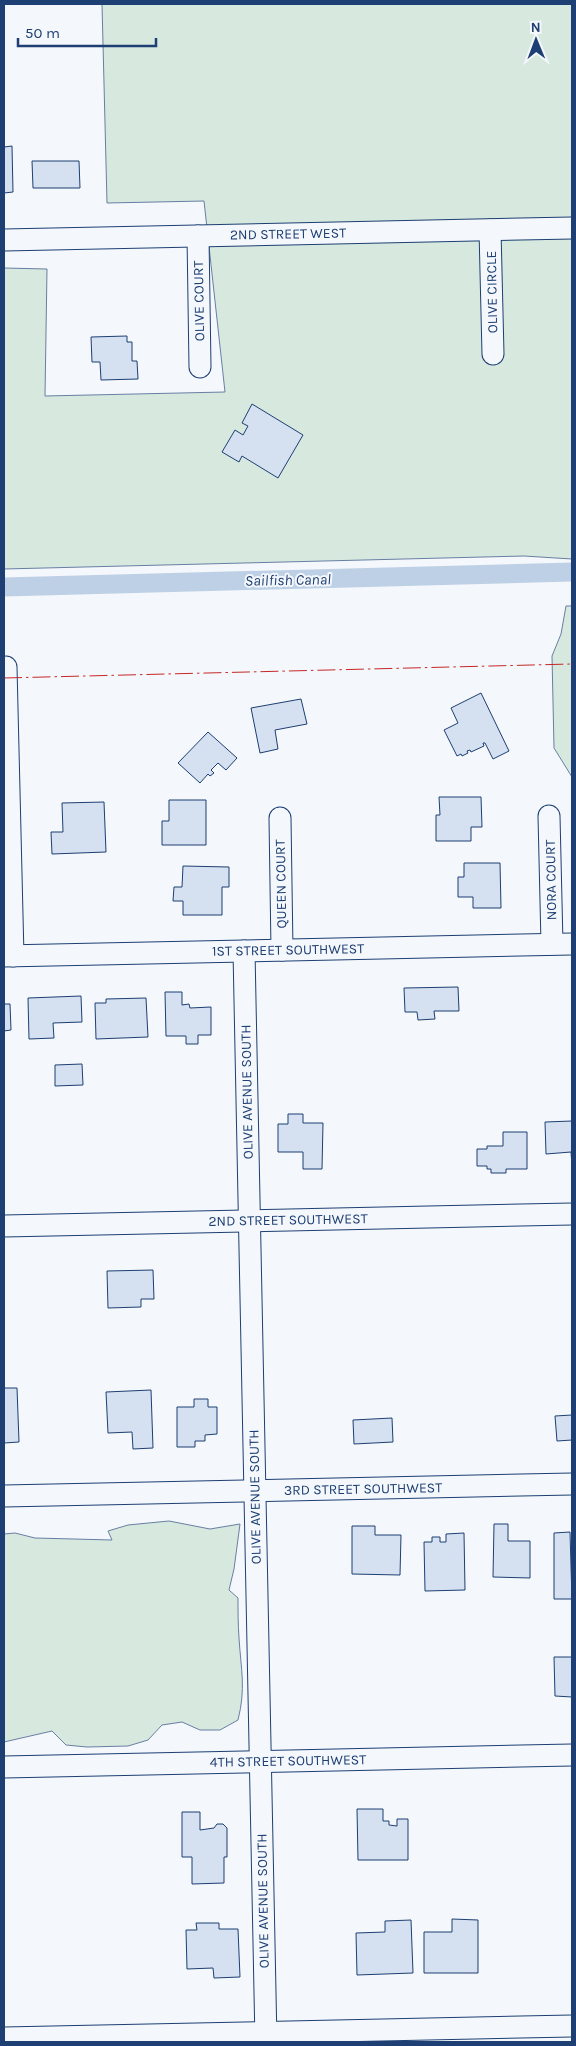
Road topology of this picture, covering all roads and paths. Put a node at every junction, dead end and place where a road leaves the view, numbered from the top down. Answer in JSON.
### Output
{"nodes":[{"id":1,"x":572,"y":228,"type":"edge"},
{"id":2,"x":490,"y":230,"type":"junction"},
{"id":3,"x":198,"y":236,"type":"junction"},
{"id":4,"x":4,"y":240,"type":"edge"},
{"id":5,"x":493,"y":354,"type":"dead end"},
{"id":6,"x":200,"y":367,"type":"dead end"},
{"id":7,"x":6,"y":667,"type":"dead end"},
{"id":8,"x":549,"y":816,"type":"dead end"},
{"id":9,"x":280,"y":818,"type":"dead end"},
{"id":10,"x":562,"y":944,"type":"edge"},
{"id":11,"x":282,"y":950,"type":"junction"},
{"id":12,"x":244,"y":951,"type":"junction"},
{"id":13,"x":9,"y":956,"type":"edge"},
{"id":14,"x":572,"y":1214,"type":"edge"},
{"id":15,"x":249,"y":1221,"type":"junction"},
{"id":16,"x":4,"y":1226,"type":"edge"},
{"id":17,"x":572,"y":1484,"type":"edge"},
{"id":18,"x":255,"y":1491,"type":"junction"},
{"id":19,"x":4,"y":1496,"type":"edge"},
{"id":20,"x":572,"y":1755,"type":"edge"},
{"id":21,"x":260,"y":1762,"type":"junction"},
{"id":22,"x":4,"y":1767,"type":"edge"},
{"id":23,"x":572,"y":2026,"type":"edge"},
{"id":24,"x":4,"y":2038,"type":"edge"},
{"id":25,"x":266,"y":2038,"type":"edge"}],
"edges":[{"from":1,"to":2,"type":"street","name":"2ND STREET WEST"},
{"from":2,"to":3,"type":"street","name":"2ND STREET WEST"},
{"from":2,"to":5,"type":"street","name":"OLIVE CIRCLE"},
{"from":3,"to":4,"type":"street","name":"2ND STREET WEST"},
{"from":3,"to":6,"type":"street","name":"OLIVE COURT"},
{"from":7,"to":13,"type":"street"},
{"from":8,"to":10,"type":"street","name":"NORA COURT"},
{"from":9,"to":11,"type":"street","name":"QUEEN COURT"},
{"from":10,"to":11,"type":"street","name":"1ST STREET SOUTHWEST"},
{"from":11,"to":12,"type":"street","name":"1ST STREET SOUTHWEST"},
{"from":12,"to":13,"type":"street","name":"1ST STREET SOUTHWEST"},
{"from":12,"to":15,"type":"street","name":"OLIVE AVENUE SOUTH"},
{"from":14,"to":15,"type":"street","name":"2ND STREET SOUTHWEST"},
{"from":15,"to":16,"type":"street","name":"2ND STREET SOUTHWEST"},
{"from":15,"to":18,"type":"street","name":"OLIVE AVENUE SOUTH"},
{"from":17,"to":18,"type":"street","name":"3RD STREET SOUTHWEST"},
{"from":18,"to":19,"type":"street","name":"3RD STREET SOUTHWEST"},
{"from":18,"to":21,"type":"street","name":"OLIVE AVENUE SOUTH"},
{"from":20,"to":21,"type":"street","name":"4TH STREET SOUTHWEST"},
{"from":21,"to":22,"type":"street","name":"4TH STREET SOUTHWEST"},
{"from":21,"to":25,"type":"street","name":"OLIVE AVENUE SOUTH"},
{"from":23,"to":25,"type":"street"},
{"from":24,"to":25,"type":"street"}]}
